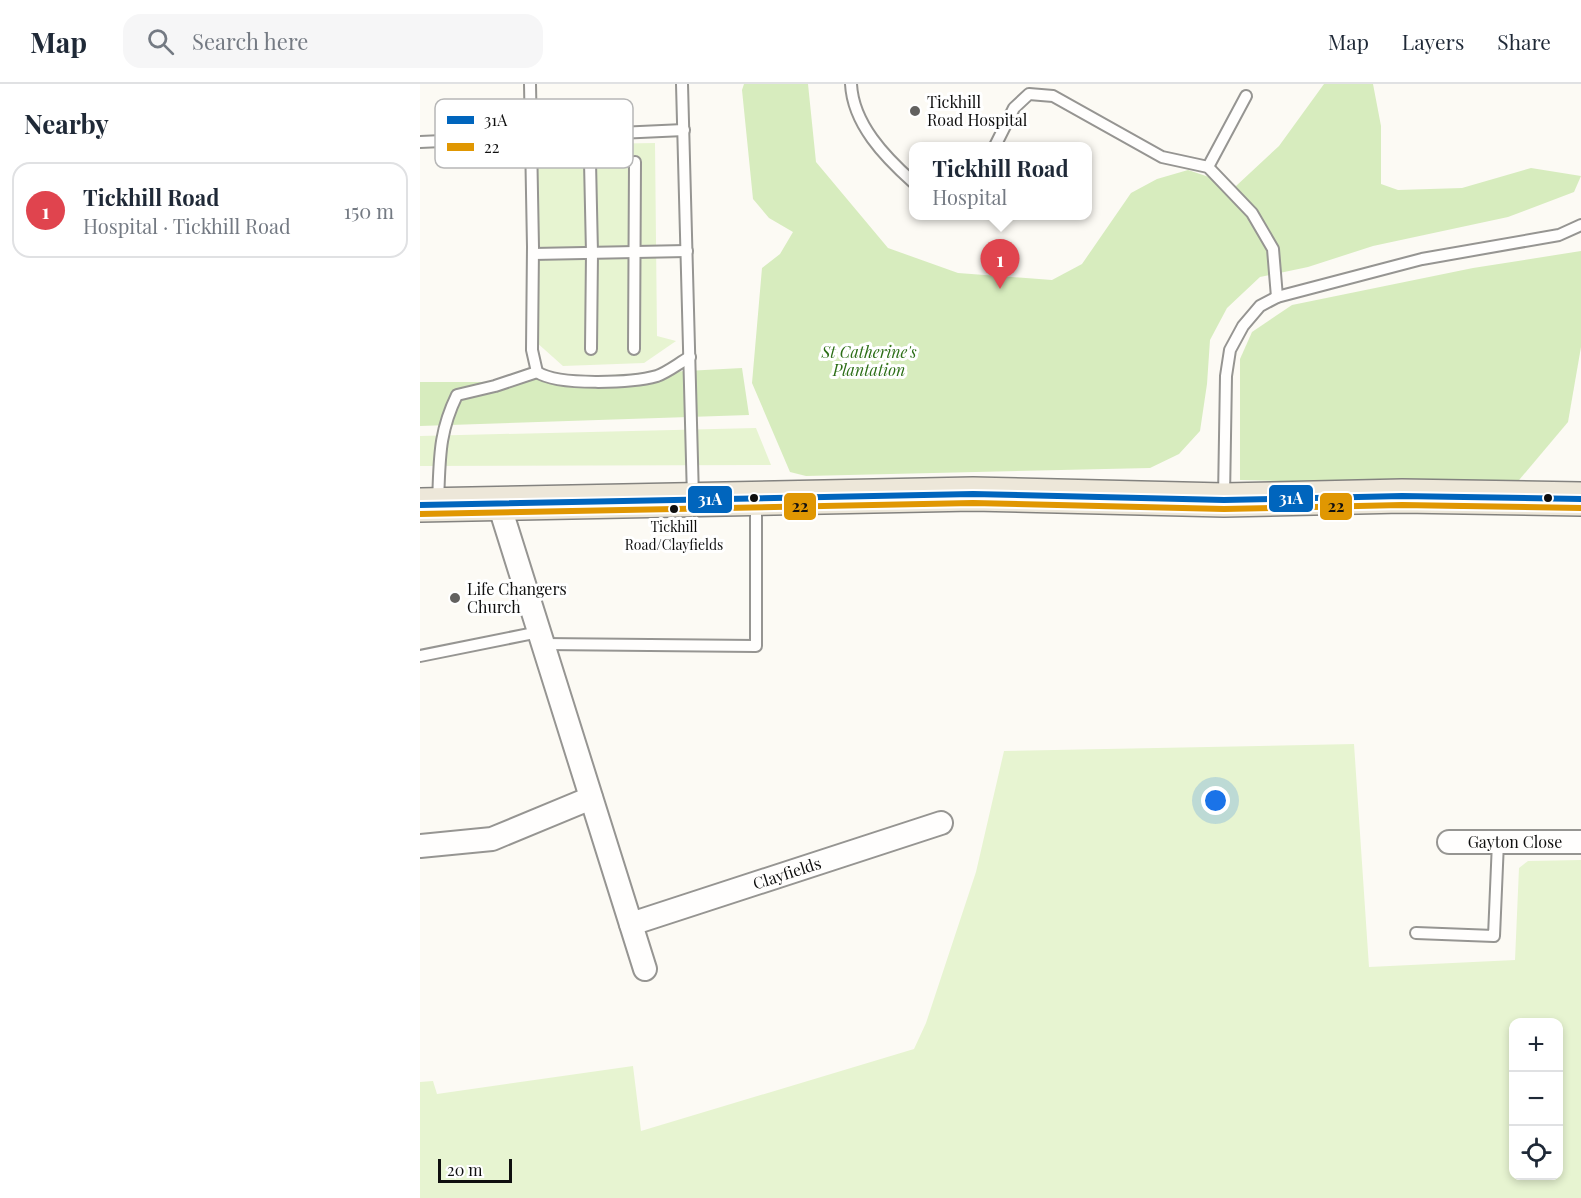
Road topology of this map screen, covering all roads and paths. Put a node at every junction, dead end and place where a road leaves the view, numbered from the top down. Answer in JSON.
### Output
{"nodes":[{"id":1,"x":682,"y":84,"type":"edge"},
{"id":2,"x":851,"y":84,"type":"edge"},
{"id":3,"x":1246,"y":96,"type":"dead end"},
{"id":4,"x":684,"y":130,"type":"junction"},
{"id":5,"x":633,"y":132,"type":"edge"},
{"id":6,"x":435,"y":141,"type":"edge"},
{"id":7,"x":420,"y":142,"type":"edge"},
{"id":8,"x":997,"y":142,"type":"edge"},
{"id":9,"x":635,"y":162,"type":"dead end"},
{"id":10,"x":1208,"y":167,"type":"junction"},
{"id":11,"x":531,"y":168,"type":"edge"},
{"id":12,"x":590,"y":168,"type":"edge"},
{"id":13,"x":909,"y":178,"type":"edge"},
{"id":14,"x":1581,"y":225,"type":"edge"},
{"id":15,"x":687,"y":251,"type":"junction"},
{"id":16,"x":635,"y":252,"type":"junction"},
{"id":17,"x":592,"y":253,"type":"junction"},
{"id":18,"x":533,"y":254,"type":"junction"},
{"id":19,"x":1277,"y":297,"type":"junction"},
{"id":20,"x":591,"y":349,"type":"dead end"},
{"id":21,"x":634,"y":349,"type":"dead end"},
{"id":22,"x":690,"y":357,"type":"junction"},
{"id":23,"x":537,"y":372,"type":"junction"},
{"id":24,"x":756,"y":498,"type":"junction"},
{"id":25,"x":1581,"y":499,"type":"edge"},
{"id":26,"x":693,"y":500,"type":"junction"},
{"id":27,"x":1224,"y":500,"type":"junction"},
{"id":28,"x":499,"y":504,"type":"junction"},
{"id":29,"x":429,"y":505,"type":"edge"},
{"id":30,"x":541,"y":638,"type":"junction"},
{"id":31,"x":420,"y":656,"type":"edge"},
{"id":32,"x":591,"y":798,"type":"junction"},
{"id":33,"x":941,"y":823,"type":"dead end"},
{"id":34,"x":1449,"y":842,"type":"dead end"},
{"id":35,"x":1498,"y":842,"type":"junction"},
{"id":36,"x":1581,"y":842,"type":"edge"},
{"id":37,"x":420,"y":846,"type":"edge"},
{"id":38,"x":632,"y":924,"type":"junction"},
{"id":39,"x":1416,"y":933,"type":"dead end"},
{"id":40,"x":645,"y":969,"type":"dead end"}],
"edges":[{"from":1,"to":4,"type":"lane"},
{"from":2,"to":13,"type":"lane"},
{"from":3,"to":10,"type":"lane"},
{"from":4,"to":5,"type":"lane"},
{"from":4,"to":15,"type":"lane"},
{"from":6,"to":7,"type":"lane"},
{"from":8,"to":10,"type":"lane"},
{"from":9,"to":16,"type":"lane"},
{"from":10,"to":19,"type":"lane"},
{"from":11,"to":18,"type":"lane"},
{"from":12,"to":17,"type":"lane"},
{"from":14,"to":19,"type":"lane"},
{"from":15,"to":16,"type":"lane"},
{"from":15,"to":22,"type":"lane"},
{"from":16,"to":17,"type":"lane"},
{"from":16,"to":21,"type":"lane"},
{"from":17,"to":18,"type":"lane"},
{"from":17,"to":20,"type":"lane"},
{"from":18,"to":23,"type":"lane"},
{"from":19,"to":27,"type":"lane"},
{"from":22,"to":23,"type":"lane"},
{"from":22,"to":26,"type":"lane"},
{"from":23,"to":29,"type":"lane"},
{"from":24,"to":26,"type":"main road"},
{"from":24,"to":27,"type":"main road"},
{"from":24,"to":30,"type":"lane"},
{"from":25,"to":27,"type":"main road"},
{"from":26,"to":28,"type":"main road"},
{"from":28,"to":29,"type":"main road"},
{"from":28,"to":30,"type":"street"},
{"from":30,"to":31,"type":"lane"},
{"from":30,"to":32,"type":"street"},
{"from":32,"to":37,"type":"street"},
{"from":32,"to":38,"type":"street"},
{"from":33,"to":38,"type":"street","name":"Clayfields"},
{"from":34,"to":35,"type":"street","name":"Gayton Close"},
{"from":35,"to":36,"type":"street","name":"Gayton Close"},
{"from":35,"to":39,"type":"lane"},
{"from":38,"to":40,"type":"street"}]}
